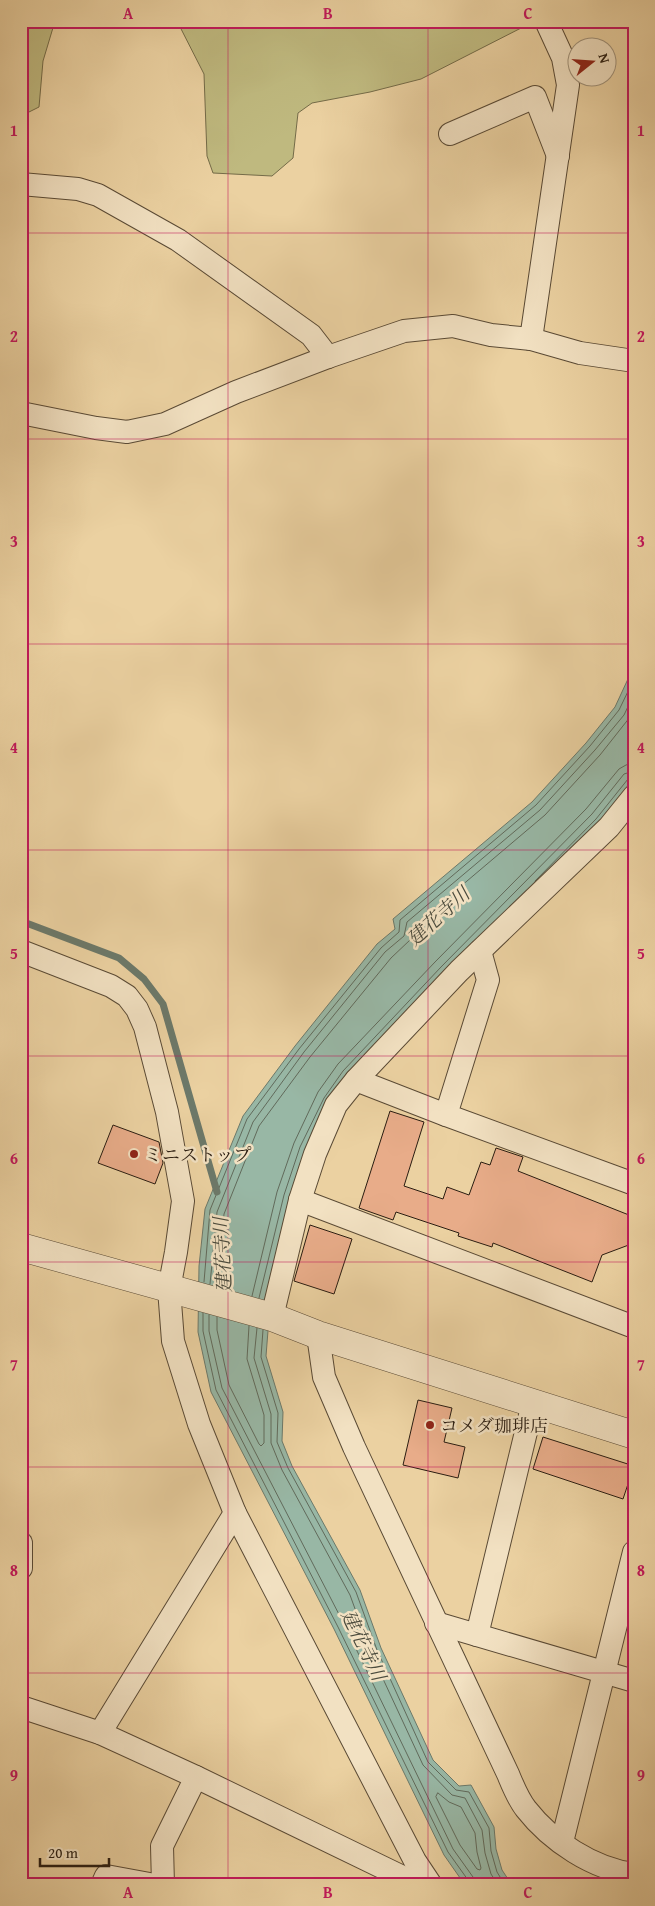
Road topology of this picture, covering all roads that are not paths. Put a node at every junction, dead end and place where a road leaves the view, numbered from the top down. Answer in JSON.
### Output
{"nodes":[{"id":1,"x":546,"y":21,"type":"edge"},
{"id":2,"x":450,"y":134,"type":"dead end"},
{"id":3,"x":558,"y":157,"type":"junction"},
{"id":4,"x":21,"y":184,"type":"edge"},
{"id":5,"x":531,"y":339,"type":"junction"},
{"id":6,"x":328,"y":357,"type":"junction"},
{"id":7,"x":634,"y":361,"type":"edge"},
{"id":8,"x":21,"y":413,"type":"edge"},
{"id":9,"x":634,"y":796,"type":"edge"},
{"id":10,"x":21,"y":951,"type":"edge"},
{"id":11,"x":480,"y":951,"type":"junction"},
{"id":12,"x":356,"y":1080,"type":"junction"},
{"id":13,"x":446,"y":1115,"type":"junction"},
{"id":14,"x":634,"y":1184,"type":"edge"},
{"id":15,"x":300,"y":1200,"type":"junction"},
{"id":16,"x":21,"y":1247,"type":"edge"},
{"id":17,"x":175,"y":1291,"type":"junction"},
{"id":18,"x":272,"y":1317,"type":"junction"},
{"id":19,"x":634,"y":1327,"type":"edge"},
{"id":20,"x":318,"y":1335,"type":"junction"},
{"id":21,"x":533,"y":1403,"type":"junction"},
{"id":22,"x":634,"y":1435,"type":"edge"},
{"id":23,"x":235,"y":1513,"type":"junction"},
{"id":24,"x":21,"y":1543,"type":"edge"},
{"id":25,"x":634,"y":1552,"type":"edge"},
{"id":26,"x":21,"y":1568,"type":"edge"},
{"id":27,"x":436,"y":1623,"type":"junction"},
{"id":28,"x":477,"y":1635,"type":"junction"},
{"id":29,"x":604,"y":1672,"type":"junction"},
{"id":30,"x":634,"y":1681,"type":"edge"},
{"id":31,"x":21,"y":1706,"type":"edge"},
{"id":32,"x":100,"y":1733,"type":"junction"},
{"id":33,"x":196,"y":1777,"type":"junction"},
{"id":34,"x":562,"y":1842,"type":"junction"},
{"id":35,"x":634,"y":1874,"type":"edge"},
{"id":36,"x":102,"y":1885,"type":"edge"},
{"id":37,"x":155,"y":1885,"type":"edge"},
{"id":38,"x":163,"y":1885,"type":"edge"},
{"id":39,"x":419,"y":1885,"type":"edge"},
{"id":40,"x":431,"y":1885,"type":"edge"}],
"edges":[{"from":1,"to":3,"type":"street"},
{"from":2,"to":3,"type":"street"},
{"from":3,"to":5,"type":"street"},
{"from":4,"to":6,"type":"street"},
{"from":5,"to":6,"type":"street"},
{"from":5,"to":7,"type":"street"},
{"from":6,"to":8,"type":"street"},
{"from":9,"to":11,"type":"street"},
{"from":10,"to":17,"type":"street"},
{"from":11,"to":12,"type":"street"},
{"from":11,"to":13,"type":"street"},
{"from":12,"to":13,"type":"street"},
{"from":12,"to":15,"type":"street"},
{"from":13,"to":14,"type":"street"},
{"from":15,"to":18,"type":"street"},
{"from":15,"to":19,"type":"street"},
{"from":16,"to":17,"type":"street"},
{"from":17,"to":18,"type":"street"},
{"from":17,"to":23,"type":"street"},
{"from":18,"to":20,"type":"street"},
{"from":20,"to":21,"type":"street"},
{"from":20,"to":27,"type":"street"},
{"from":21,"to":22,"type":"street"},
{"from":21,"to":28,"type":"street"},
{"from":23,"to":32,"type":"street"},
{"from":23,"to":40,"type":"street"},
{"from":24,"to":26,"type":"street"},
{"from":25,"to":29,"type":"street"},
{"from":27,"to":28,"type":"street"},
{"from":27,"to":34,"type":"street"},
{"from":28,"to":29,"type":"street"},
{"from":29,"to":30,"type":"street"},
{"from":29,"to":34,"type":"street"},
{"from":31,"to":32,"type":"street"},
{"from":32,"to":33,"type":"street"},
{"from":33,"to":38,"type":"street"},
{"from":33,"to":39,"type":"street"},
{"from":34,"to":35,"type":"street"},
{"from":36,"to":37,"type":"street"}]}
